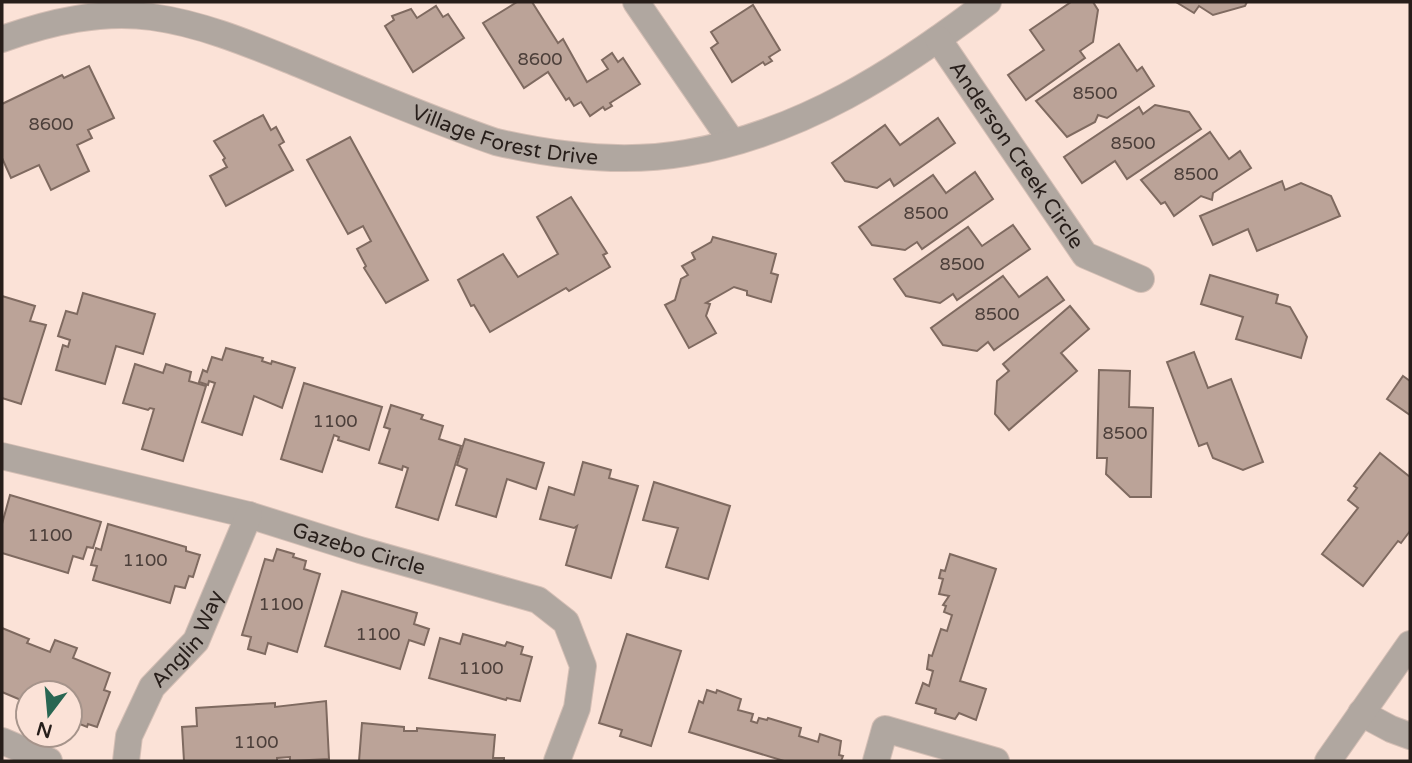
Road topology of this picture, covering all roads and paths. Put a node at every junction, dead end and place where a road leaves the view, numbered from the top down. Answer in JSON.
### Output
{"nodes":[{"id":1,"x":636,"y":2,"type":"edge"},
{"id":2,"x":988,"y":2,"type":"edge"},
{"id":3,"x":97,"y":9,"type":"edge"},
{"id":4,"x":2,"y":39,"type":"edge"},
{"id":5,"x":938,"y":39,"type":"junction"},
{"id":6,"x":732,"y":142,"type":"junction"},
{"id":7,"x":1141,"y":279,"type":"dead end"},
{"id":8,"x":2,"y":456,"type":"edge"},
{"id":9,"x":249,"y":515,"type":"junction"},
{"id":10,"x":1410,"y":644,"type":"edge"},
{"id":11,"x":1361,"y":713,"type":"junction"},
{"id":12,"x":1410,"y":736,"type":"edge"},
{"id":13,"x":2,"y":741,"type":"edge"},
{"id":14,"x":49,"y":761,"type":"edge"},
{"id":15,"x":126,"y":761,"type":"edge"},
{"id":16,"x":557,"y":761,"type":"edge"},
{"id":17,"x":876,"y":761,"type":"edge"},
{"id":18,"x":996,"y":761,"type":"edge"},
{"id":19,"x":1328,"y":761,"type":"edge"}],
"edges":[{"from":1,"to":6,"type":"street"},
{"from":2,"to":5,"type":"street","name":"Village Forest Drive"},
{"from":3,"to":4,"type":"street","name":"Village Forest Drive"},
{"from":3,"to":6,"type":"street","name":"Village Forest Drive"},
{"from":5,"to":6,"type":"street","name":"Village Forest Drive"},
{"from":5,"to":7,"type":"street","name":"Anderson Creek Circle"},
{"from":8,"to":9,"type":"street","name":"Gazebo Circle"},
{"from":9,"to":15,"type":"street","name":"Anglin Way"},
{"from":9,"to":16,"type":"street","name":"Gazebo Circle"},
{"from":10,"to":11,"type":"street"},
{"from":11,"to":12,"type":"street"},
{"from":11,"to":19,"type":"street"},
{"from":13,"to":14,"type":"street"},
{"from":17,"to":18,"type":"street"}]}
